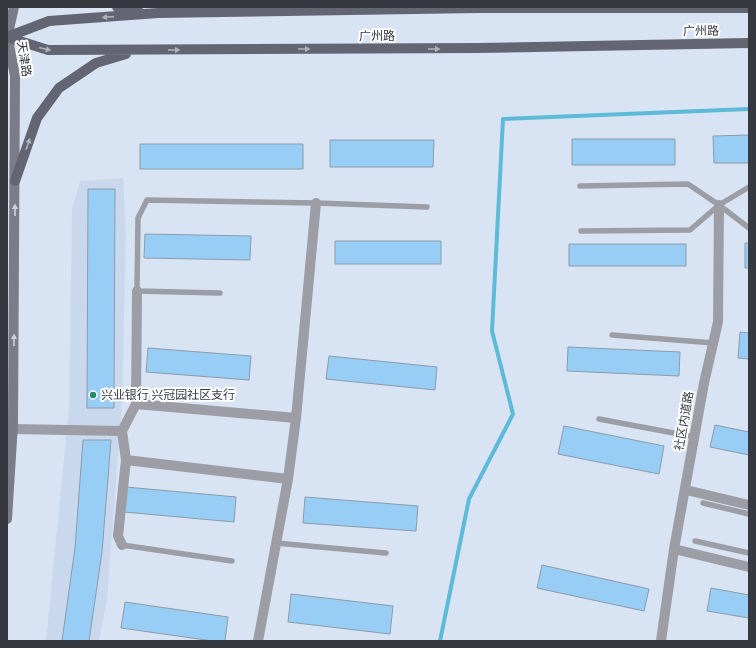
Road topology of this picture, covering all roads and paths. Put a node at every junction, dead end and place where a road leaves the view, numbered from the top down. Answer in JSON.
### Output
{"nodes":[{"id":1,"x":14,"y":7,"type":"edge"},
{"id":2,"x":117,"y":7,"type":"edge"},
{"id":3,"x":632,"y":8,"type":"edge"},
{"id":4,"x":749,"y":8,"type":"edge"},
{"id":5,"x":158,"y":13,"type":"junction"},
{"id":6,"x":7,"y":37,"type":"edge"},
{"id":7,"x":749,"y":43,"type":"edge"},
{"id":8,"x":138,"y":50,"type":"junction"},
{"id":9,"x":15,"y":181,"type":"junction"},
{"id":10,"x":580,"y":186,"type":"dead end"},
{"id":11,"x":749,"y":187,"type":"edge"},
{"id":12,"x":316,"y":203,"type":"junction"},
{"id":13,"x":719,"y":206,"type":"junction"},
{"id":14,"x":427,"y":207,"type":"dead end"},
{"id":15,"x":749,"y":228,"type":"edge"},
{"id":16,"x":581,"y":231,"type":"dead end"},
{"id":17,"x":137,"y":291,"type":"junction"},
{"id":18,"x":220,"y":293,"type":"dead end"},
{"id":19,"x":612,"y":335,"type":"dead end"},
{"id":20,"x":714,"y":343,"type":"junction"},
{"id":21,"x":136,"y":404,"type":"junction"},
{"id":22,"x":296,"y":418,"type":"junction"},
{"id":23,"x":599,"y":419,"type":"dead end"},
{"id":24,"x":13,"y":430,"type":"junction"},
{"id":25,"x":122,"y":431,"type":"junction"},
{"id":26,"x":695,"y":437,"type":"junction"},
{"id":27,"x":126,"y":460,"type":"junction"},
{"id":28,"x":288,"y":479,"type":"junction"},
{"id":29,"x":686,"y":490,"type":"junction"},
{"id":30,"x":703,"y":503,"type":"dead end"},
{"id":31,"x":749,"y":505,"type":"edge"},
{"id":32,"x":749,"y":514,"type":"edge"},
{"id":33,"x":7,"y":519,"type":"edge"},
{"id":34,"x":695,"y":541,"type":"dead end"},
{"id":35,"x":276,"y":543,"type":"junction"},
{"id":36,"x":122,"y":545,"type":"joint"},
{"id":37,"x":674,"y":549,"type":"junction"},
{"id":38,"x":749,"y":552,"type":"edge"},
{"id":39,"x":386,"y":553,"type":"dead end"},
{"id":40,"x":232,"y":561,"type":"dead end"},
{"id":41,"x":749,"y":567,"type":"edge"},
{"id":42,"x":258,"y":641,"type":"edge"},
{"id":43,"x":661,"y":641,"type":"edge"}],
"edges":[{"from":1,"to":6,"type":"main road"},
{"from":2,"to":5,"type":"main road"},
{"from":3,"to":4,"type":"main road","name":"广州路"},
{"from":3,"to":5,"type":"main road","name":"广州路"},
{"from":5,"to":6,"type":"main road","name":"广州路","one_way":true},
{"from":6,"to":8,"type":"main road","name":"广州路","one_way":true},
{"from":6,"to":9,"type":"main road","name":"天津路"},
{"from":8,"to":7,"type":"main road","name":"广州路","one_way":true},
{"from":9,"to":8,"type":"main road","one_way":true},
{"from":24,"to":9,"type":"main road","name":"天津路","one_way":true},
{"from":10,"to":13,"type":"lane"},
{"from":11,"to":13,"type":"lane"},
{"from":12,"to":14,"type":"lane"},
{"from":12,"to":17,"type":"lane"},
{"from":12,"to":22,"type":"street"},
{"from":13,"to":15,"type":"lane"},
{"from":13,"to":16,"type":"lane"},
{"from":13,"to":20,"type":"street","name":"社区内道路"},
{"from":17,"to":18,"type":"lane"},
{"from":17,"to":21,"type":"street"},
{"from":19,"to":20,"type":"lane"},
{"from":20,"to":26,"type":"street","name":"社区内道路"},
{"from":21,"to":22,"type":"street"},
{"from":21,"to":25,"type":"street"},
{"from":22,"to":28,"type":"street"},
{"from":23,"to":26,"type":"lane"},
{"from":24,"to":25,"type":"street"},
{"from":24,"to":33,"type":"main road","name":"天津路"},
{"from":25,"to":27,"type":"street"},
{"from":26,"to":29,"type":"street","name":"社区内道路"},
{"from":27,"to":28,"type":"street"},
{"from":27,"to":36,"type":"street"},
{"from":28,"to":35,"type":"street"},
{"from":29,"to":31,"type":"street"},
{"from":29,"to":37,"type":"street","name":"社区内道路"},
{"from":30,"to":32,"type":"lane"},
{"from":34,"to":38,"type":"lane"},
{"from":35,"to":39,"type":"lane"},
{"from":35,"to":42,"type":"street"},
{"from":36,"to":40,"type":"lane"},
{"from":37,"to":41,"type":"street"},
{"from":37,"to":43,"type":"street","name":"社区内道路"}]}
